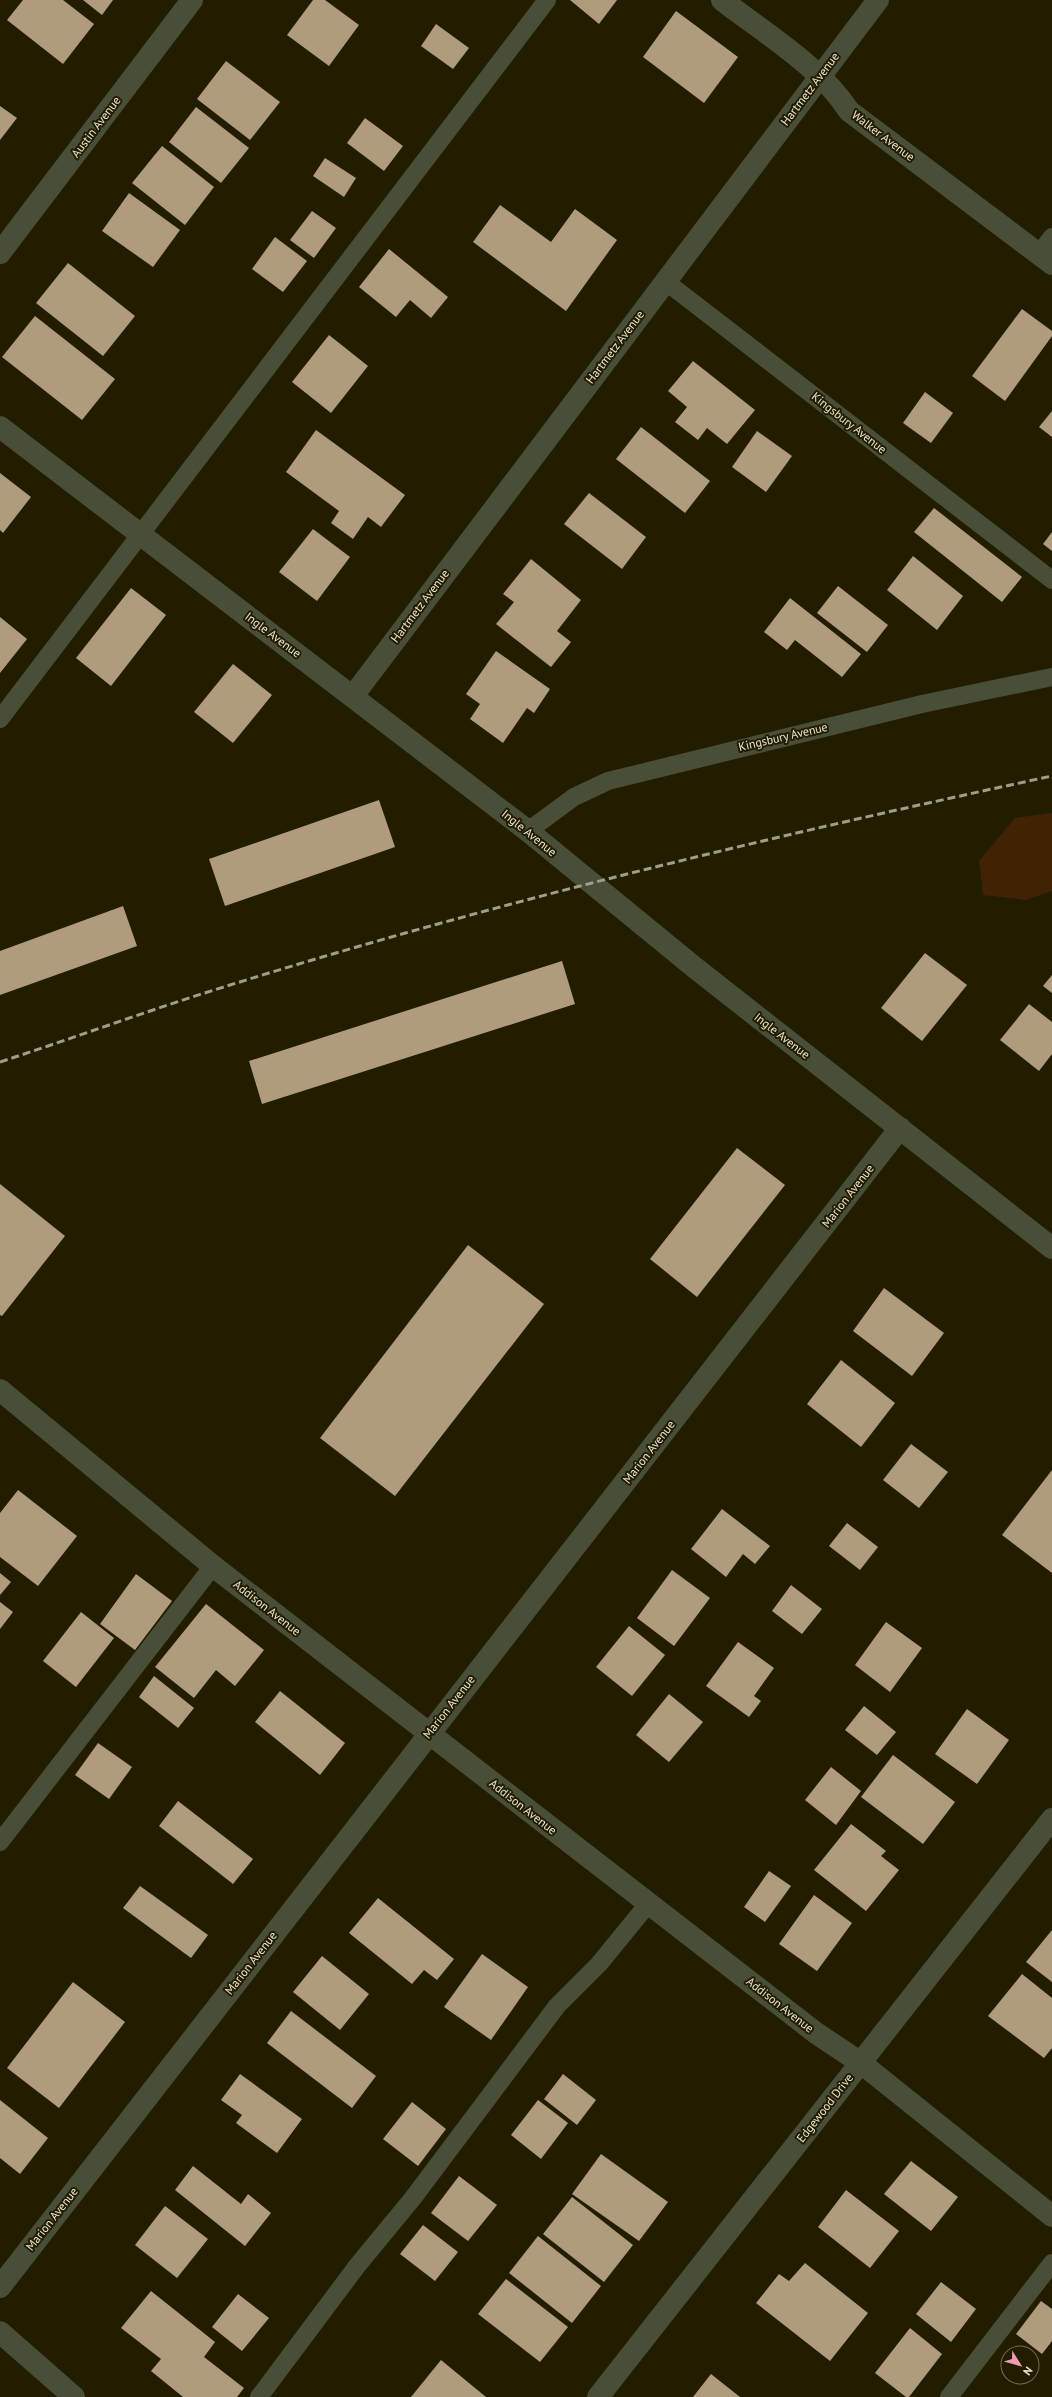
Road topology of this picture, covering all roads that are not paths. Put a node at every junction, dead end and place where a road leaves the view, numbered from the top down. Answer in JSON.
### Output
{"nodes":[{"id":1,"x":192,"y":0,"type":"edge"},
{"id":2,"x":547,"y":0,"type":"edge"},
{"id":3,"x":722,"y":0,"type":"edge"},
{"id":4,"x":878,"y":0,"type":"edge"},
{"id":5,"x":820,"y":76,"type":"junction"},
{"id":6,"x":1052,"y":237,"type":"edge"},
{"id":7,"x":0,"y":253,"type":"edge"},
{"id":8,"x":1045,"y":259,"type":"edge"},
{"id":9,"x":665,"y":281,"type":"junction"},
{"id":10,"x":0,"y":427,"type":"edge"},
{"id":11,"x":141,"y":535,"type":"junction"},
{"id":12,"x":1052,"y":580,"type":"edge"},
{"id":13,"x":1052,"y":677,"type":"edge"},
{"id":14,"x":353,"y":696,"type":"junction"},
{"id":15,"x":0,"y":719,"type":"edge"},
{"id":16,"x":528,"y":830,"type":"junction"},
{"id":17,"x":900,"y":1128,"type":"junction"},
{"id":18,"x":1052,"y":1248,"type":"edge"},
{"id":19,"x":1,"y":1394,"type":"edge"},
{"id":20,"x":213,"y":1566,"type":"junction"},
{"id":21,"x":428,"y":1734,"type":"junction"},
{"id":22,"x":1052,"y":1819,"type":"edge"},
{"id":23,"x":0,"y":1842,"type":"edge"},
{"id":24,"x":648,"y":1904,"type":"junction"},
{"id":25,"x":861,"y":2063,"type":"junction"},
{"id":26,"x":1052,"y":2216,"type":"edge"},
{"id":27,"x":1052,"y":2263,"type":"edge"},
{"id":28,"x":0,"y":2287,"type":"edge"},
{"id":29,"x":0,"y":2332,"type":"edge"},
{"id":30,"x":74,"y":2397,"type":"edge"},
{"id":31,"x":259,"y":2397,"type":"edge"},
{"id":32,"x":598,"y":2397,"type":"edge"},
{"id":33,"x":949,"y":2397,"type":"edge"}],
"edges":[{"from":1,"to":7,"type":"street","name":"Austin Avenue"},
{"from":2,"to":11,"type":"lane"},
{"from":3,"to":5,"type":"street","name":"Walker Avenue"},
{"from":4,"to":5,"type":"street","name":"Hartmetz Avenue"},
{"from":5,"to":8,"type":"street","name":"Walker Avenue"},
{"from":5,"to":9,"type":"street","name":"Hartmetz Avenue"},
{"from":6,"to":8,"type":"lane"},
{"from":9,"to":12,"type":"lane","name":"Kingsbury Avenue"},
{"from":9,"to":14,"type":"street","name":"Hartmetz Avenue"},
{"from":10,"to":11,"type":"street","name":"Ingle Avenue"},
{"from":11,"to":14,"type":"street","name":"Ingle Avenue"},
{"from":11,"to":15,"type":"lane"},
{"from":13,"to":16,"type":"lane","name":"Kingsbury Avenue"},
{"from":14,"to":16,"type":"street","name":"Ingle Avenue"},
{"from":16,"to":17,"type":"street","name":"Ingle Avenue"},
{"from":17,"to":18,"type":"street","name":"Ingle Avenue"},
{"from":17,"to":21,"type":"street","name":"Marion Avenue"},
{"from":19,"to":20,"type":"street","name":"Addison Avenue"},
{"from":20,"to":21,"type":"street","name":"Addison Avenue"},
{"from":20,"to":23,"type":"lane"},
{"from":21,"to":24,"type":"street","name":"Addison Avenue"},
{"from":21,"to":28,"type":"street","name":"Marion Avenue"},
{"from":22,"to":25,"type":"street","name":"Edgewood Drive"},
{"from":24,"to":25,"type":"street","name":"Addison Avenue"},
{"from":24,"to":31,"type":"lane"},
{"from":25,"to":26,"type":"street","name":"Addison Avenue"},
{"from":25,"to":32,"type":"street","name":"Edgewood Drive"},
{"from":27,"to":33,"type":"lane"},
{"from":29,"to":30,"type":"street"}]}
